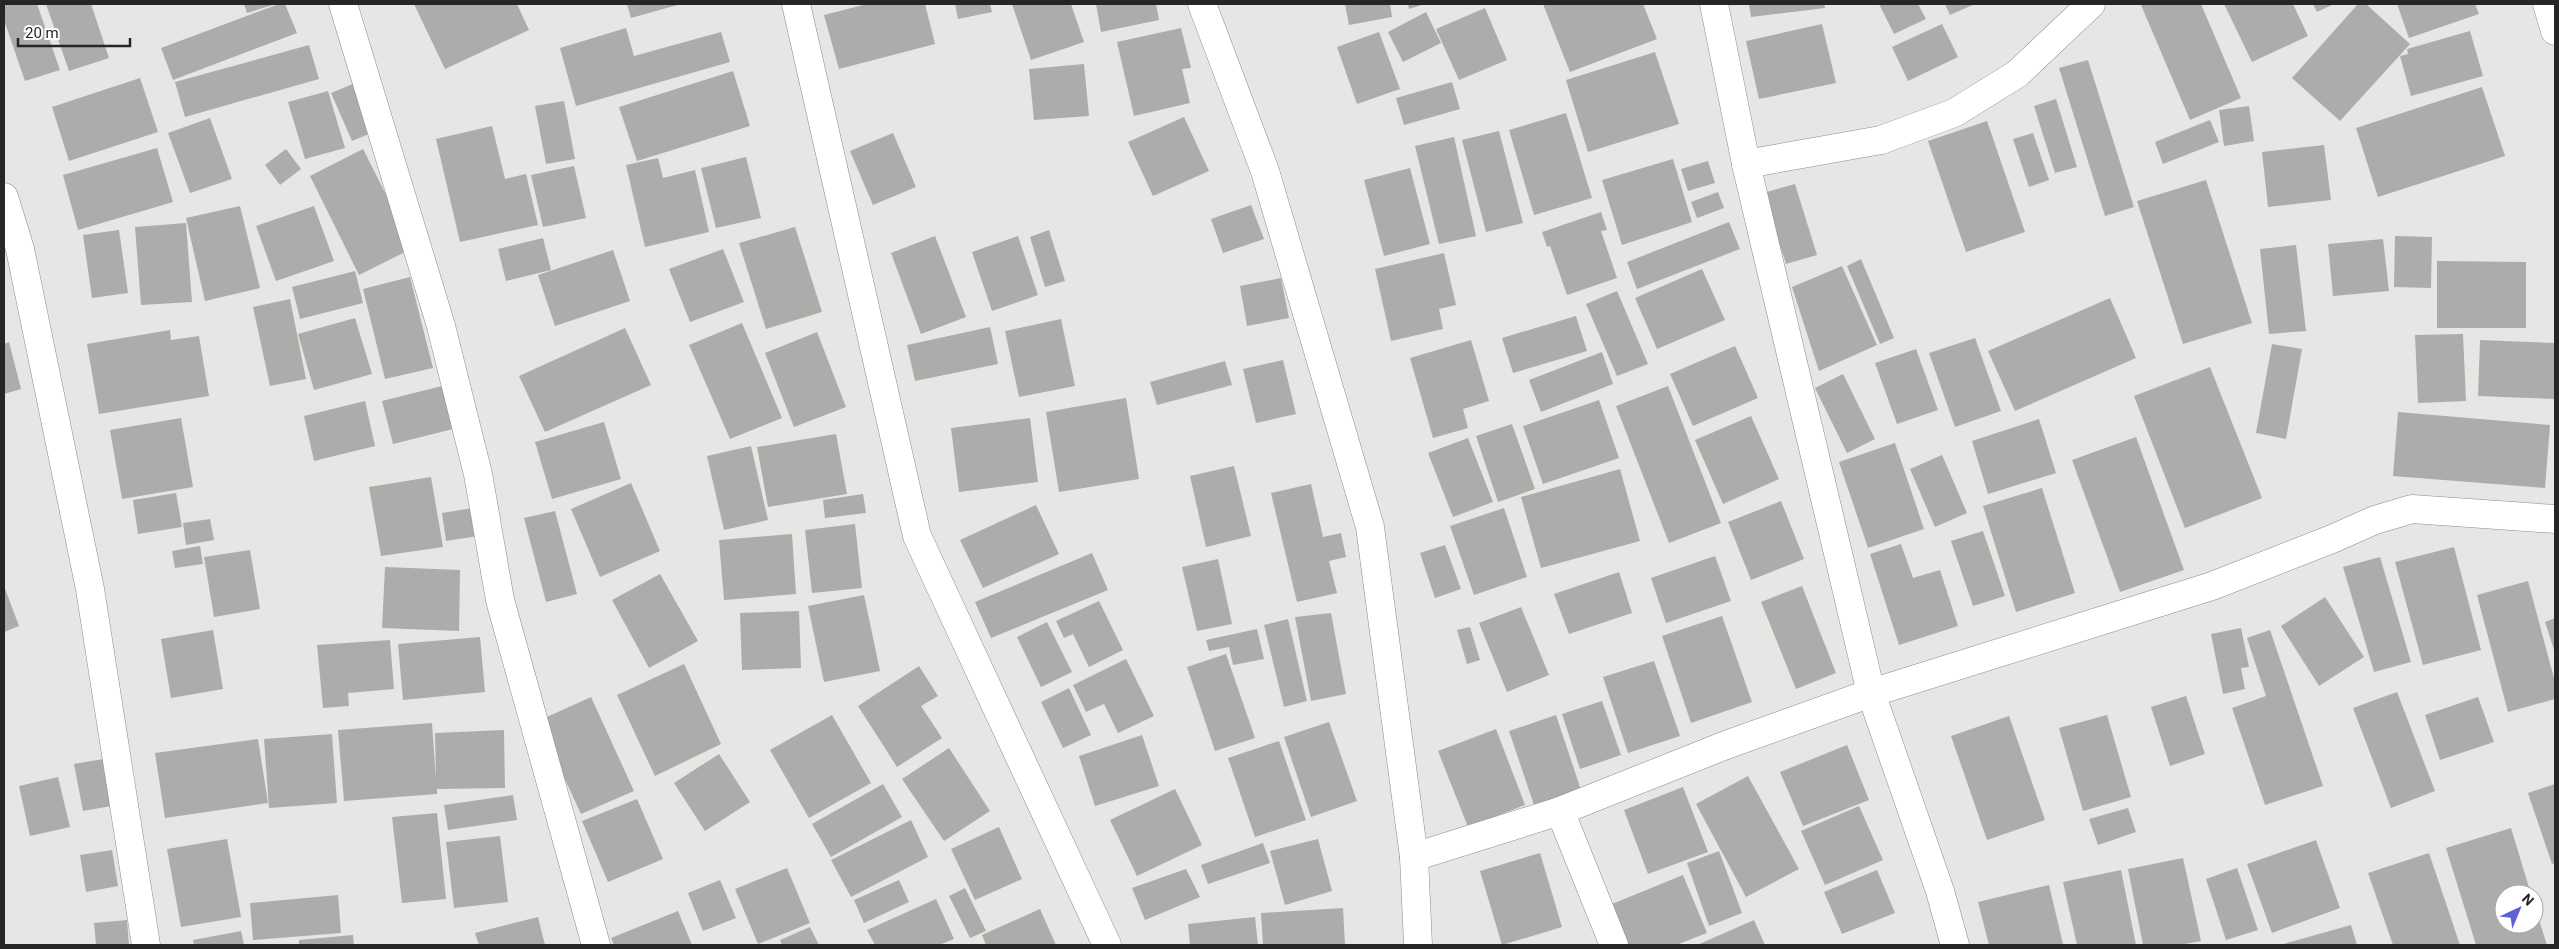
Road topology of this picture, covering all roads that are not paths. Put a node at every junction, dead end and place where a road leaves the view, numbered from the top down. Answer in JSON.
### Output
{"nodes":[{"id":1,"x":342,"y":4,"type":"edge"},
{"id":2,"x":796,"y":4,"type":"edge"},
{"id":3,"x":1202,"y":4,"type":"edge"},
{"id":4,"x":1714,"y":4,"type":"edge"},
{"id":5,"x":2091,"y":4,"type":"edge"},
{"id":6,"x":2547,"y":4,"type":"edge"},
{"id":7,"x":2555,"y":31,"type":"edge"},
{"id":8,"x":1746,"y":164,"type":"junction"},
{"id":9,"x":4,"y":198,"type":"edge"},
{"id":10,"x":2555,"y":519,"type":"edge"},
{"id":11,"x":1871,"y":693,"type":"junction"},
{"id":12,"x":1560,"y":812,"type":"junction"},
{"id":13,"x":1414,"y":857,"type":"junction"},
{"id":14,"x":146,"y":945,"type":"edge"},
{"id":15,"x":596,"y":945,"type":"edge"},
{"id":16,"x":1107,"y":945,"type":"edge"},
{"id":17,"x":1418,"y":945,"type":"edge"},
{"id":18,"x":1614,"y":945,"type":"edge"},
{"id":19,"x":1955,"y":945,"type":"edge"}],
"edges":[{"from":1,"to":15,"type":"street"},
{"from":2,"to":16,"type":"street"},
{"from":3,"to":13,"type":"street"},
{"from":4,"to":8,"type":"street"},
{"from":5,"to":8,"type":"street"},
{"from":6,"to":7,"type":"street"},
{"from":8,"to":11,"type":"street"},
{"from":9,"to":14,"type":"street"},
{"from":10,"to":11,"type":"street"},
{"from":11,"to":12,"type":"street"},
{"from":11,"to":19,"type":"street"},
{"from":12,"to":13,"type":"street"},
{"from":12,"to":18,"type":"street"},
{"from":13,"to":17,"type":"street"}]}
